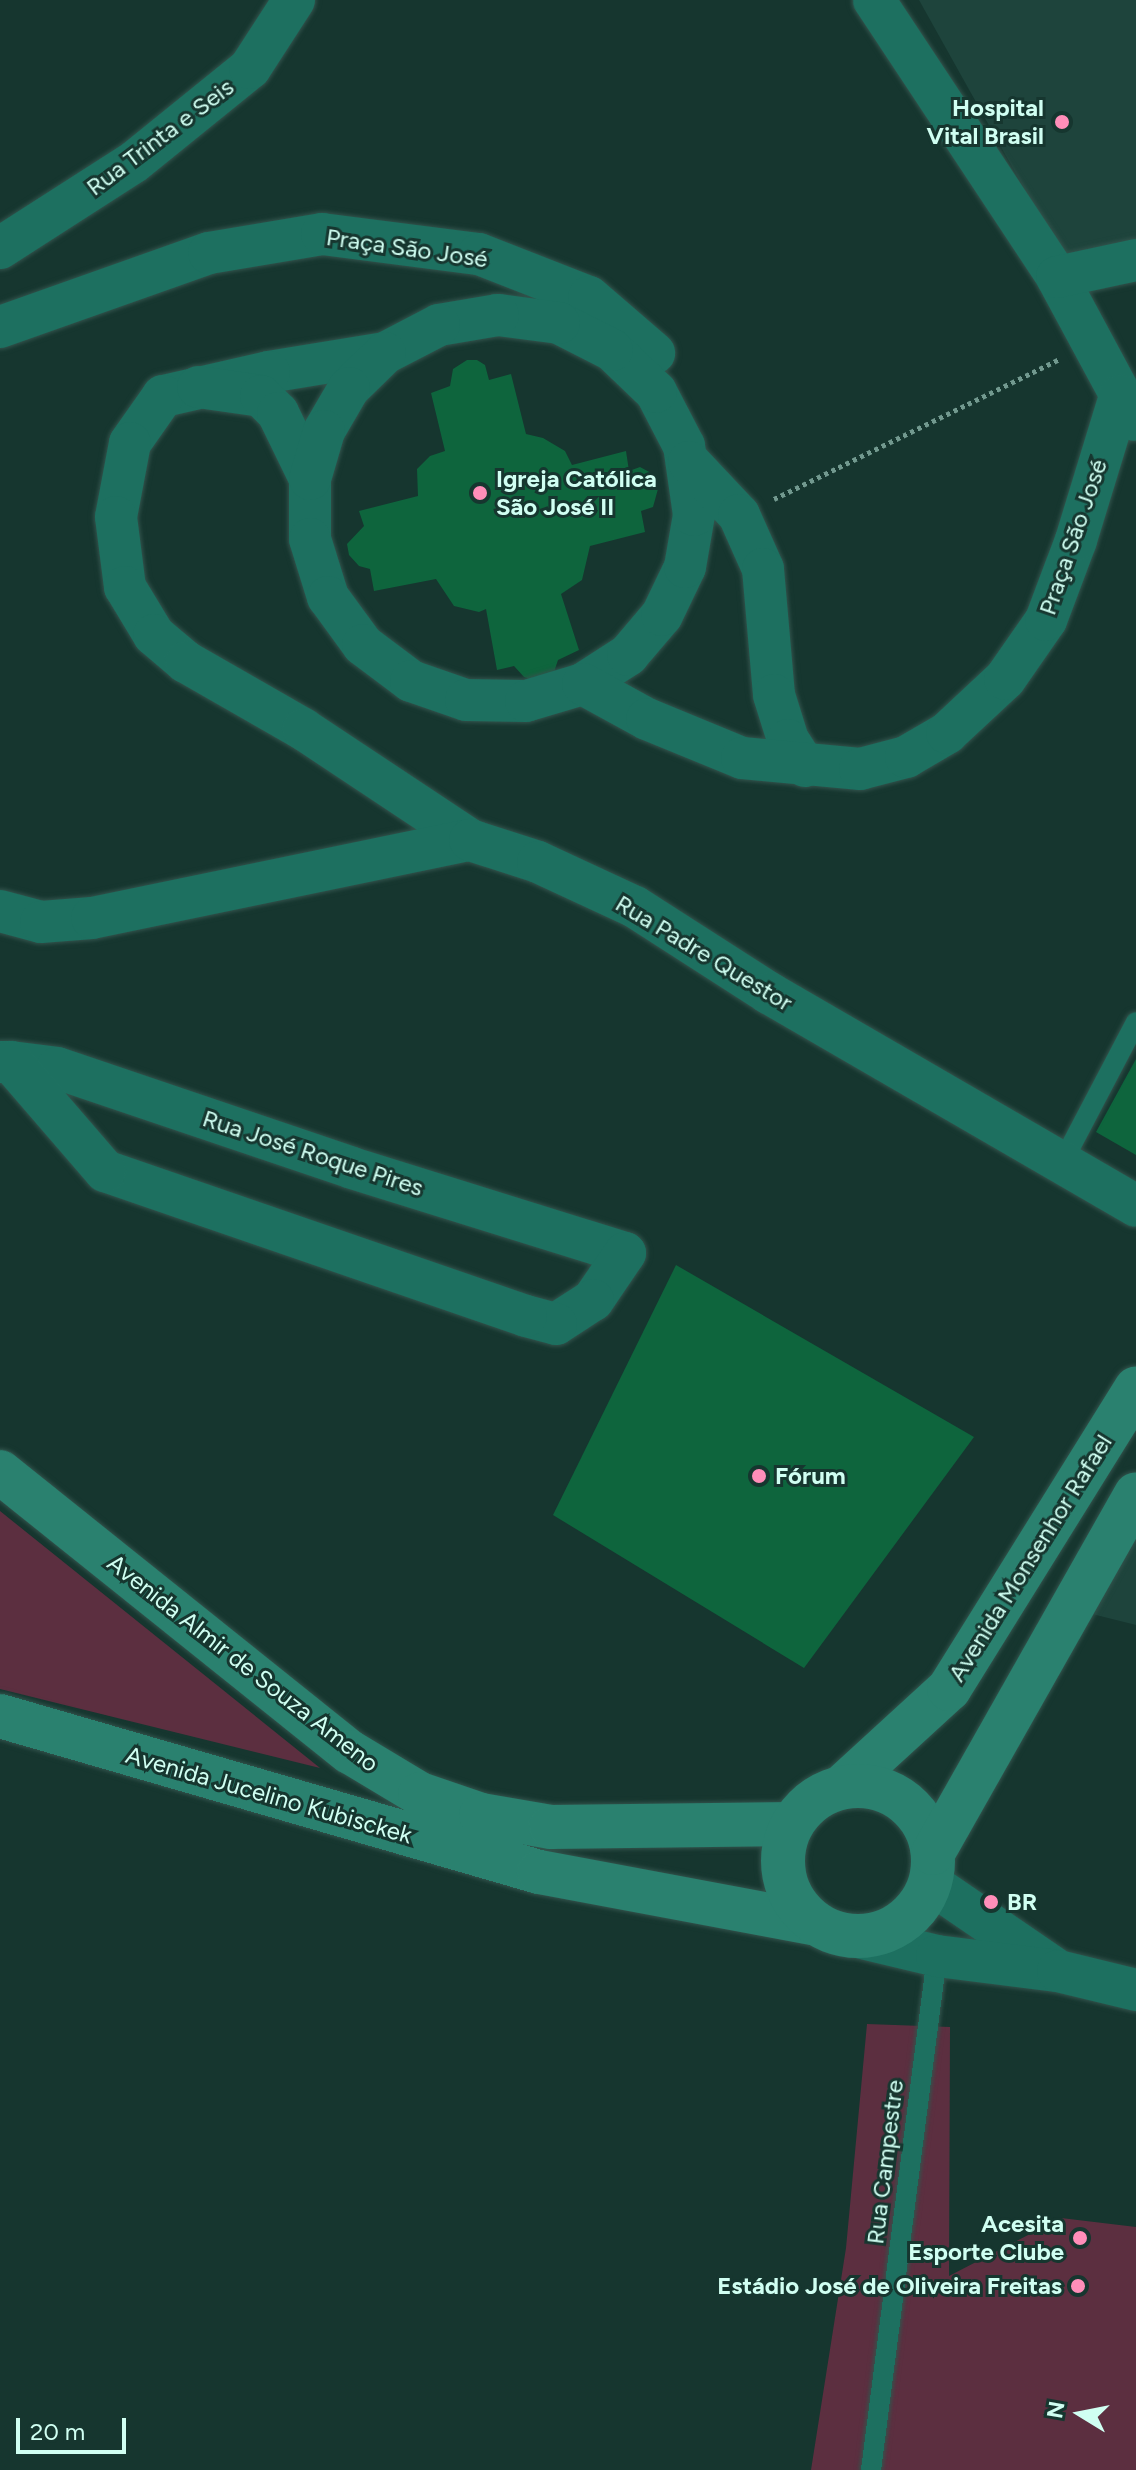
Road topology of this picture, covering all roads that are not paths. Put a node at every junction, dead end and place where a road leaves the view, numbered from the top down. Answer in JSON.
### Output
{"nodes":[{"id":1,"x":294,"y":0,"type":"edge"},
{"id":2,"x":874,"y":0,"type":"edge"},
{"id":3,"x":0,"y":248,"type":"edge"},
{"id":4,"x":1136,"y":260,"type":"edge"},
{"id":5,"x":1057,"y":277,"type":"junction"},
{"id":6,"x":0,"y":327,"type":"edge"},
{"id":7,"x":385,"y":353,"type":"junction"},
{"id":8,"x":198,"y":387,"type":"junction"},
{"id":9,"x":1128,"y":410,"type":"edge"},
{"id":10,"x":686,"y":454,"type":"junction"},
{"id":11,"x":310,"y":479,"type":"junction"},
{"id":12,"x":583,"y":684,"type":"junction"},
{"id":13,"x":805,"y":766,"type":"junction"},
{"id":14,"x":470,"y":840,"type":"junction"},
{"id":15,"x":0,"y":911,"type":"edge"},
{"id":16,"x":1136,"y":1022,"type":"edge"},
{"id":17,"x":6,"y":1062,"type":"edge"},
{"id":18,"x":1062,"y":1163,"type":"junction"},
{"id":19,"x":1136,"y":1206,"type":"edge"},
{"id":20,"x":1136,"y":1388,"type":"edge"},
{"id":21,"x":0,"y":1472,"type":"edge"},
{"id":22,"x":1136,"y":1494,"type":"edge"},
{"id":23,"x":0,"y":1716,"type":"edge"},
{"id":24,"x":843,"y":1786,"type":"junction"},
{"id":25,"x":792,"y":1824,"type":"junction"},
{"id":26,"x":932,"y":1868,"type":"junction"},
{"id":27,"x":835,"y":1930,"type":"junction"},
{"id":28,"x":937,"y":1956,"type":"junction"},
{"id":29,"x":1058,"y":1971,"type":"junction"},
{"id":30,"x":1136,"y":1990,"type":"edge"},
{"id":31,"x":871,"y":2470,"type":"edge"}],
"edges":[{"from":1,"to":3,"type":"street","name":"Rua Trinta e Seis"},
{"from":2,"to":5,"type":"street"},
{"from":4,"to":5,"type":"street"},
{"from":5,"to":9,"type":"street"},
{"from":6,"to":10,"type":"street","name":"Praça São José"},
{"from":7,"to":8,"type":"street","name":"Praça São José"},
{"from":7,"to":10,"type":"street","name":"Praça São José"},
{"from":7,"to":11,"type":"street","name":"Praça São José"},
{"from":8,"to":11,"type":"street","name":"Praça São José"},
{"from":8,"to":14,"type":"street","name":"Praça São José"},
{"from":9,"to":13,"type":"street","name":"Praça São José"},
{"from":10,"to":12,"type":"street","name":"Praça São José"},
{"from":10,"to":13,"type":"street","name":"Praça São José"},
{"from":11,"to":12,"type":"street","name":"Praça São José"},
{"from":12,"to":13,"type":"street","name":"Praça São José"},
{"from":14,"to":15,"type":"street","name":"Rua Padre Questor"},
{"from":14,"to":18,"type":"street","name":"Rua Padre Questor"},
{"from":16,"to":18,"type":"lane"},
{"from":17,"to":17,"type":"street","name":"Rua José Roque Pires"},
{"from":18,"to":19,"type":"street","name":"Rua Padre Questor"},
{"from":20,"to":24,"type":"main road","name":"Avenida Monsenhor Rafael"},
{"from":21,"to":25,"type":"main road","name":"Avenida Almir de Souza Ameno"},
{"from":22,"to":26,"type":"main road"},
{"from":23,"to":27,"type":"main road","name":"Avenida Jucelino Kubisckek"},
{"from":24,"to":25,"type":"main road"},
{"from":24,"to":26,"type":"main road"},
{"from":25,"to":27,"type":"main road"},
{"from":26,"to":27,"type":"main road"},
{"from":26,"to":29,"type":"street"},
{"from":27,"to":28,"type":"street"},
{"from":28,"to":29,"type":"street"},
{"from":28,"to":31,"type":"lane","name":"Rua Campestre"},
{"from":29,"to":30,"type":"street"}]}
